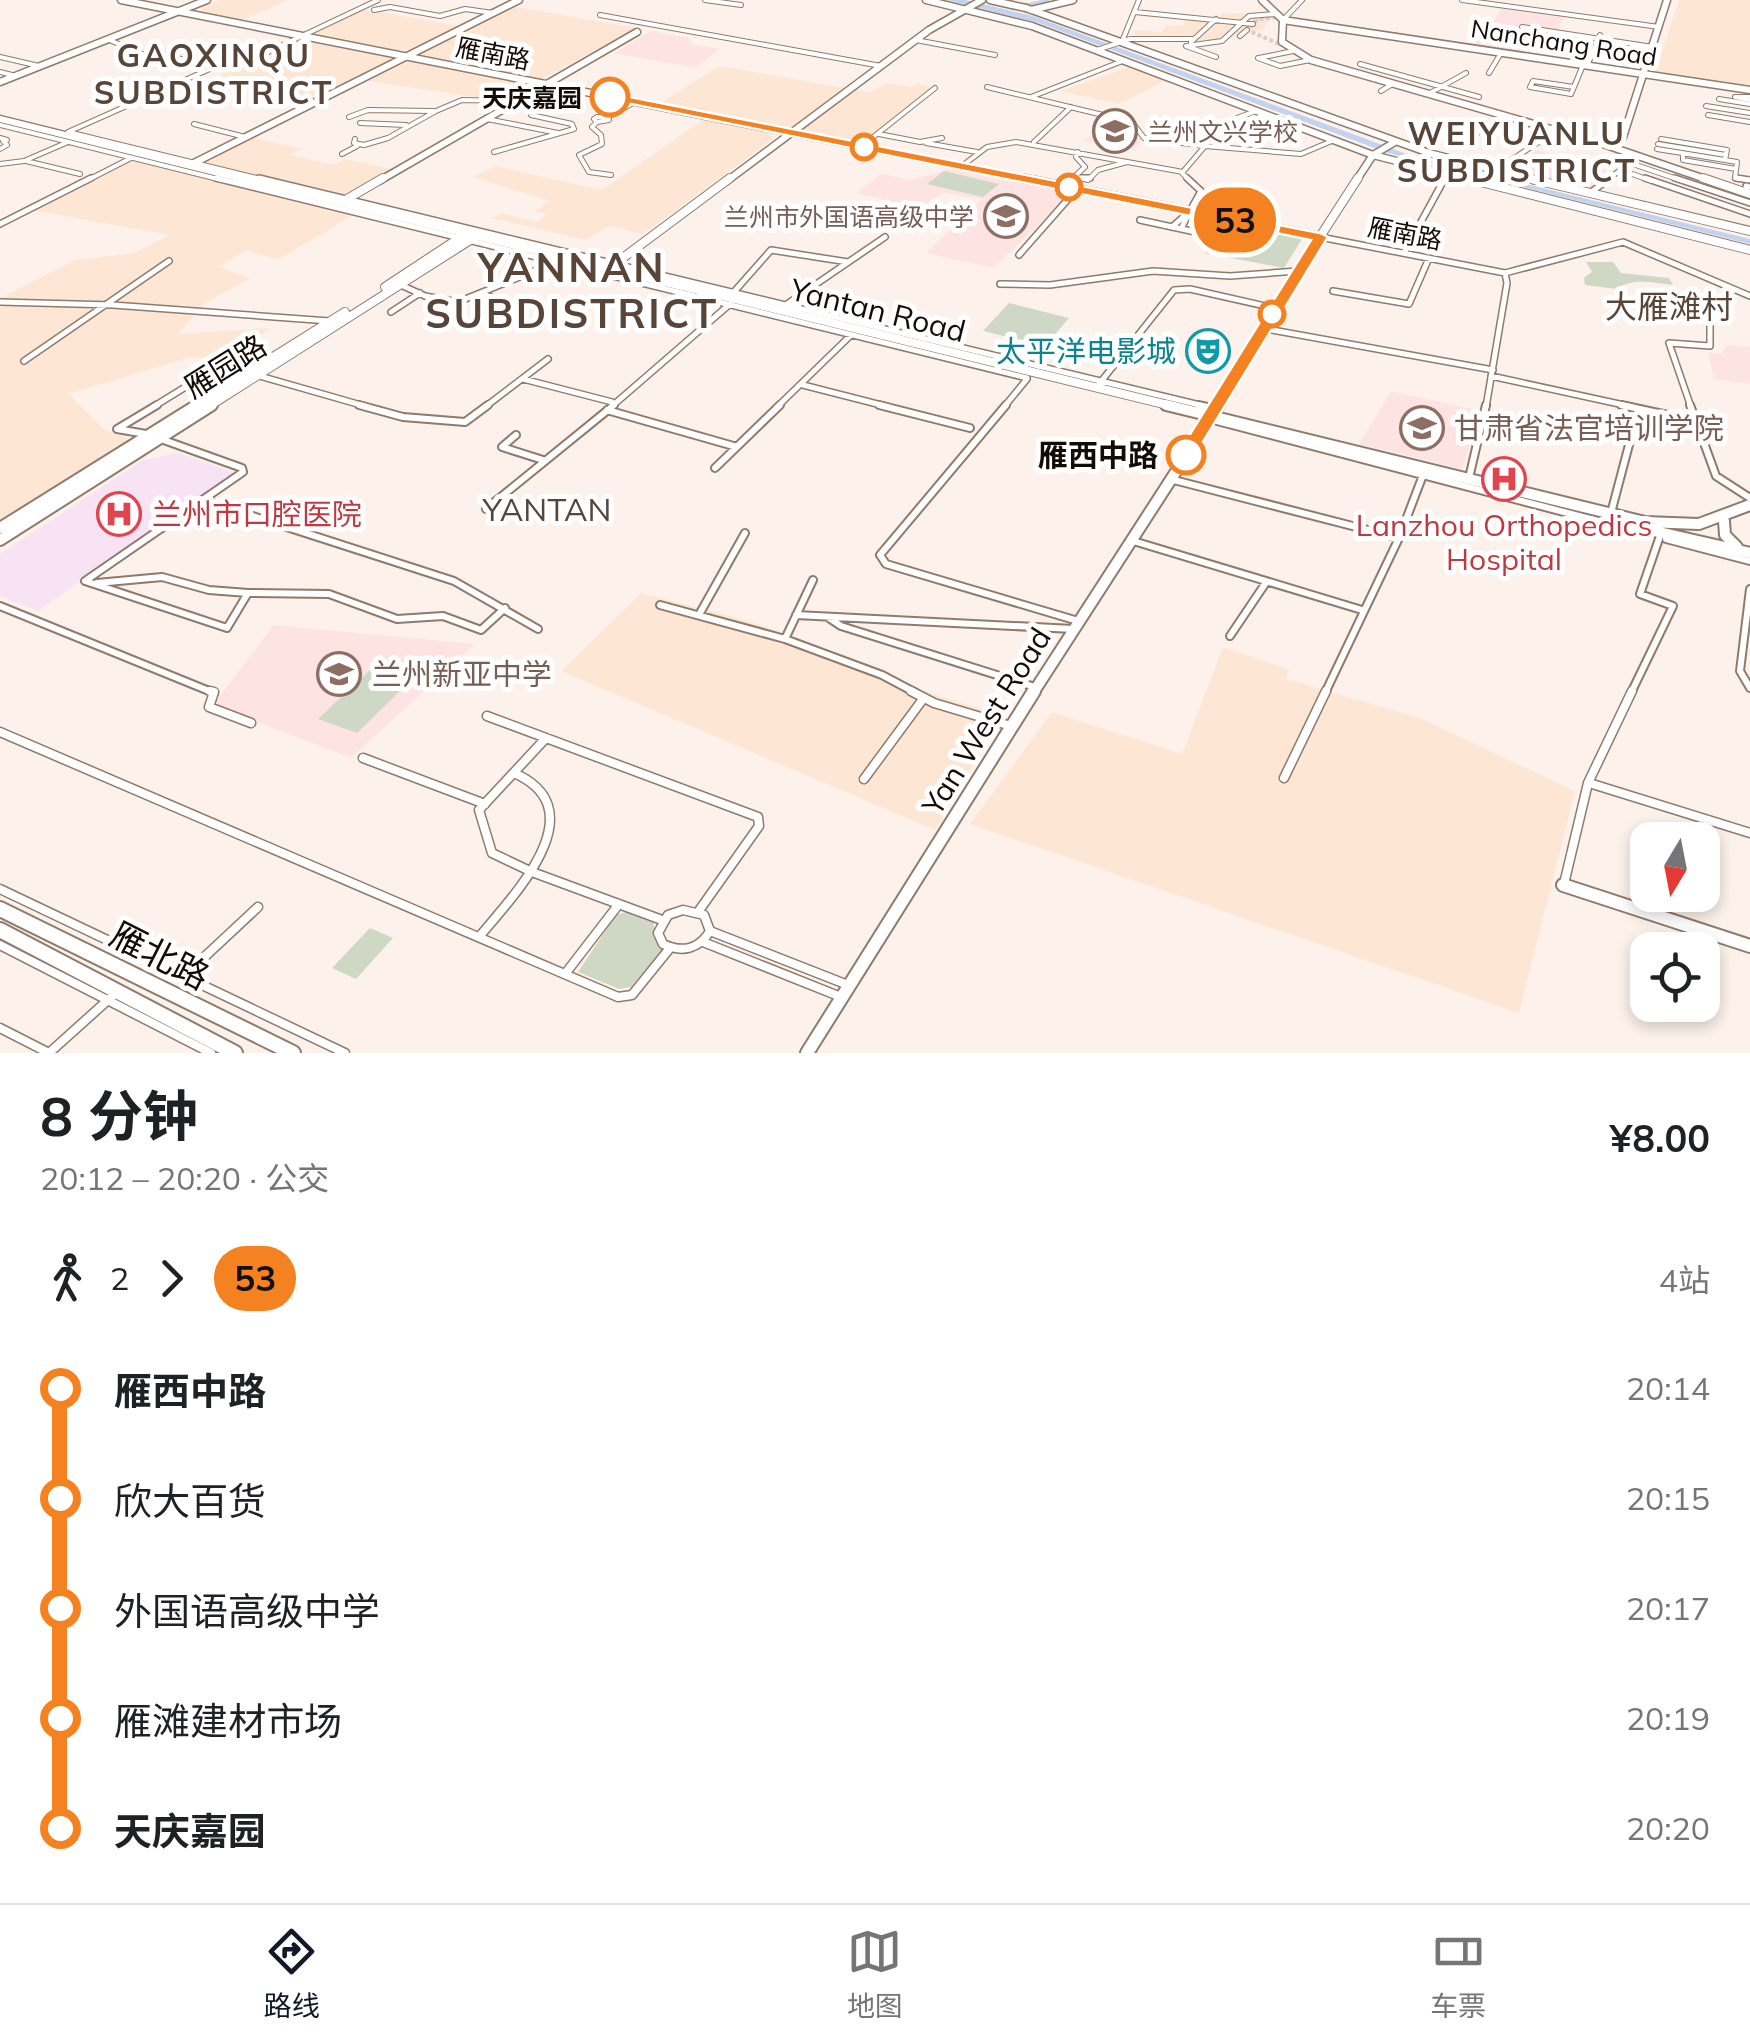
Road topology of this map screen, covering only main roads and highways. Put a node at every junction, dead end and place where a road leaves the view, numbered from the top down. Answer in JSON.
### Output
{"nodes":[{"id":1,"x":120,"y":0,"type":"edge"},
{"id":2,"x":207,"y":0,"type":"edge"},
{"id":3,"x":519,"y":0,"type":"edge"},
{"id":4,"x":926,"y":0,"type":"edge"},
{"id":5,"x":990,"y":0,"type":"edge"},
{"id":6,"x":1073,"y":0,"type":"edge"},
{"id":7,"x":1262,"y":0,"type":"edge"},
{"id":8,"x":1667,"y":0,"type":"edge"},
{"id":9,"x":980,"y":1,"type":"edge"},
{"id":10,"x":969,"y":8,"type":"junction"},
{"id":11,"x":1028,"y":9,"type":"junction"},
{"id":12,"x":178,"y":12,"type":"junction"},
{"id":13,"x":1280,"y":17,"type":"junction"},
{"id":14,"x":637,"y":32,"type":"dead end"},
{"id":15,"x":405,"y":56,"type":"junction"},
{"id":16,"x":1645,"y":74,"type":"junction"},
{"id":17,"x":0,"y":82,"type":"edge"},
{"id":18,"x":546,"y":84,"type":"junction"},
{"id":19,"x":1750,"y":98,"type":"edge"},
{"id":20,"x":0,"y":120,"type":"edge"},
{"id":21,"x":792,"y":133,"type":"junction"},
{"id":22,"x":70,"y":137,"type":"junction"},
{"id":23,"x":1390,"y":144,"type":"junction"},
{"id":24,"x":1616,"y":148,"type":"junction"},
{"id":25,"x":1374,"y":153,"type":"junction"},
{"id":26,"x":192,"y":165,"type":"junction"},
{"id":27,"x":1747,"y":186,"type":"edge"},
{"id":28,"x":341,"y":202,"type":"junction"},
{"id":29,"x":1750,"y":230,"type":"edge"},
{"id":30,"x":471,"y":236,"type":"junction"},
{"id":31,"x":1320,"y":237,"type":"junction"},
{"id":32,"x":1750,"y":250,"type":"edge"},
{"id":33,"x":609,"y":269,"type":"junction"},
{"id":34,"x":733,"y":299,"type":"junction"},
{"id":35,"x":253,"y":374,"type":"junction"},
{"id":36,"x":1031,"y":374,"type":"junction"},
{"id":37,"x":1214,"y":414,"type":"junction"},
{"id":38,"x":152,"y":436,"type":"junction"},
{"id":39,"x":1424,"y":472,"type":"junction"},
{"id":40,"x":1750,"y":501,"type":"edge"},
{"id":41,"x":1724,"y":520,"type":"junction"},
{"id":42,"x":0,"y":528,"type":"edge"},
{"id":43,"x":1661,"y":532,"type":"junction"},
{"id":44,"x":0,"y":540,"type":"edge"},
{"id":45,"x":1746,"y":552,"type":"edge"},
{"id":46,"x":1564,"y":885,"type":"road end"},
{"id":47,"x":0,"y":910,"type":"edge"},
{"id":48,"x":0,"y":930,"type":"edge"},
{"id":49,"x":1750,"y":946,"type":"edge"},
{"id":50,"x":235,"y":1053,"type":"edge"},
{"id":51,"x":293,"y":1053,"type":"edge"},
{"id":52,"x":807,"y":1053,"type":"edge"}],
"edges":[{"from":1,"to":12,"type":"main road","name":"雁南路"},
{"from":2,"to":12,"type":"main road"},
{"from":3,"to":15,"type":"main road"},
{"from":4,"to":10,"type":"main road"},
{"from":5,"to":11,"type":"main road","bridge":true},
{"from":6,"to":11,"type":"main road"},
{"from":7,"to":13,"type":"main road"},
{"from":8,"to":16,"type":"main road"},
{"from":9,"to":10,"type":"main road"},
{"from":10,"to":21,"type":"main road"},
{"from":10,"to":25,"type":"main road"},
{"from":11,"to":23,"type":"main road"},
{"from":12,"to":15,"type":"main road","name":"雁南路"},
{"from":12,"to":17,"type":"main road"},
{"from":13,"to":16,"type":"main road","name":"Nanchang Road"},
{"from":13,"to":24,"type":"main road"},
{"from":14,"to":18,"type":"main road"},
{"from":15,"to":18,"type":"main road","name":"雁南路"},
{"from":15,"to":26,"type":"main road"},
{"from":16,"to":19,"type":"main road","name":"Nanchang Road"},
{"from":16,"to":24,"type":"main road"},
{"from":18,"to":21,"type":"main road","name":"雁南路"},
{"from":18,"to":28,"type":"main road"},
{"from":20,"to":22,"type":"main road","name":"Yantan Road"},
{"from":21,"to":31,"type":"main road","name":"雁南路"},
{"from":21,"to":33,"type":"main road"},
{"from":22,"to":26,"type":"main road"},
{"from":22,"to":26,"type":"main road","name":"Yantan Road"},
{"from":23,"to":25,"type":"main road"},
{"from":23,"to":29,"type":"main road"},
{"from":24,"to":27,"type":"main road"},
{"from":25,"to":31,"type":"main road","name":"Yan West Road"},
{"from":25,"to":32,"type":"main road"},
{"from":26,"to":28,"type":"main road"},
{"from":28,"to":30,"type":"main road"},
{"from":30,"to":33,"type":"main road","name":"Yantan Road"},
{"from":30,"to":35,"type":"main road","name":"雁园路"},
{"from":30,"to":35,"type":"main road","name":"雁园路"},
{"from":31,"to":37,"type":"main road","name":"Yan West Road"},
{"from":33,"to":34,"type":"main road","name":"Yantan Road"},
{"from":34,"to":36,"type":"main road","name":"Yantan Road"},
{"from":34,"to":36,"type":"main road","name":"Yantan Road"},
{"from":35,"to":38,"type":"main road","name":"雁园路"},
{"from":36,"to":37,"type":"main road","name":"Yantan Road"},
{"from":36,"to":37,"type":"main road","name":"Yantan Road"},
{"from":37,"to":39,"type":"main road","name":"Yantan Road"},
{"from":37,"to":52,"type":"main road","name":"Yan West Road"},
{"from":38,"to":42,"type":"main road","name":"雁园路"},
{"from":38,"to":44,"type":"main road","name":"雁园路"},
{"from":39,"to":43,"type":"main road","name":"Yantan Road"},
{"from":39,"to":43,"type":"main road","name":"Yantan Road"},
{"from":40,"to":41,"type":"main road"},
{"from":41,"to":43,"type":"main road"},
{"from":41,"to":45,"type":"main road","name":"Yantan Road"},
{"from":43,"to":45,"type":"main road","name":"Yantan Road"},
{"from":46,"to":49,"type":"main road"},
{"from":47,"to":51,"type":"main road","name":"雁北路"},
{"from":48,"to":50,"type":"main road","name":"雁北路"}]}
